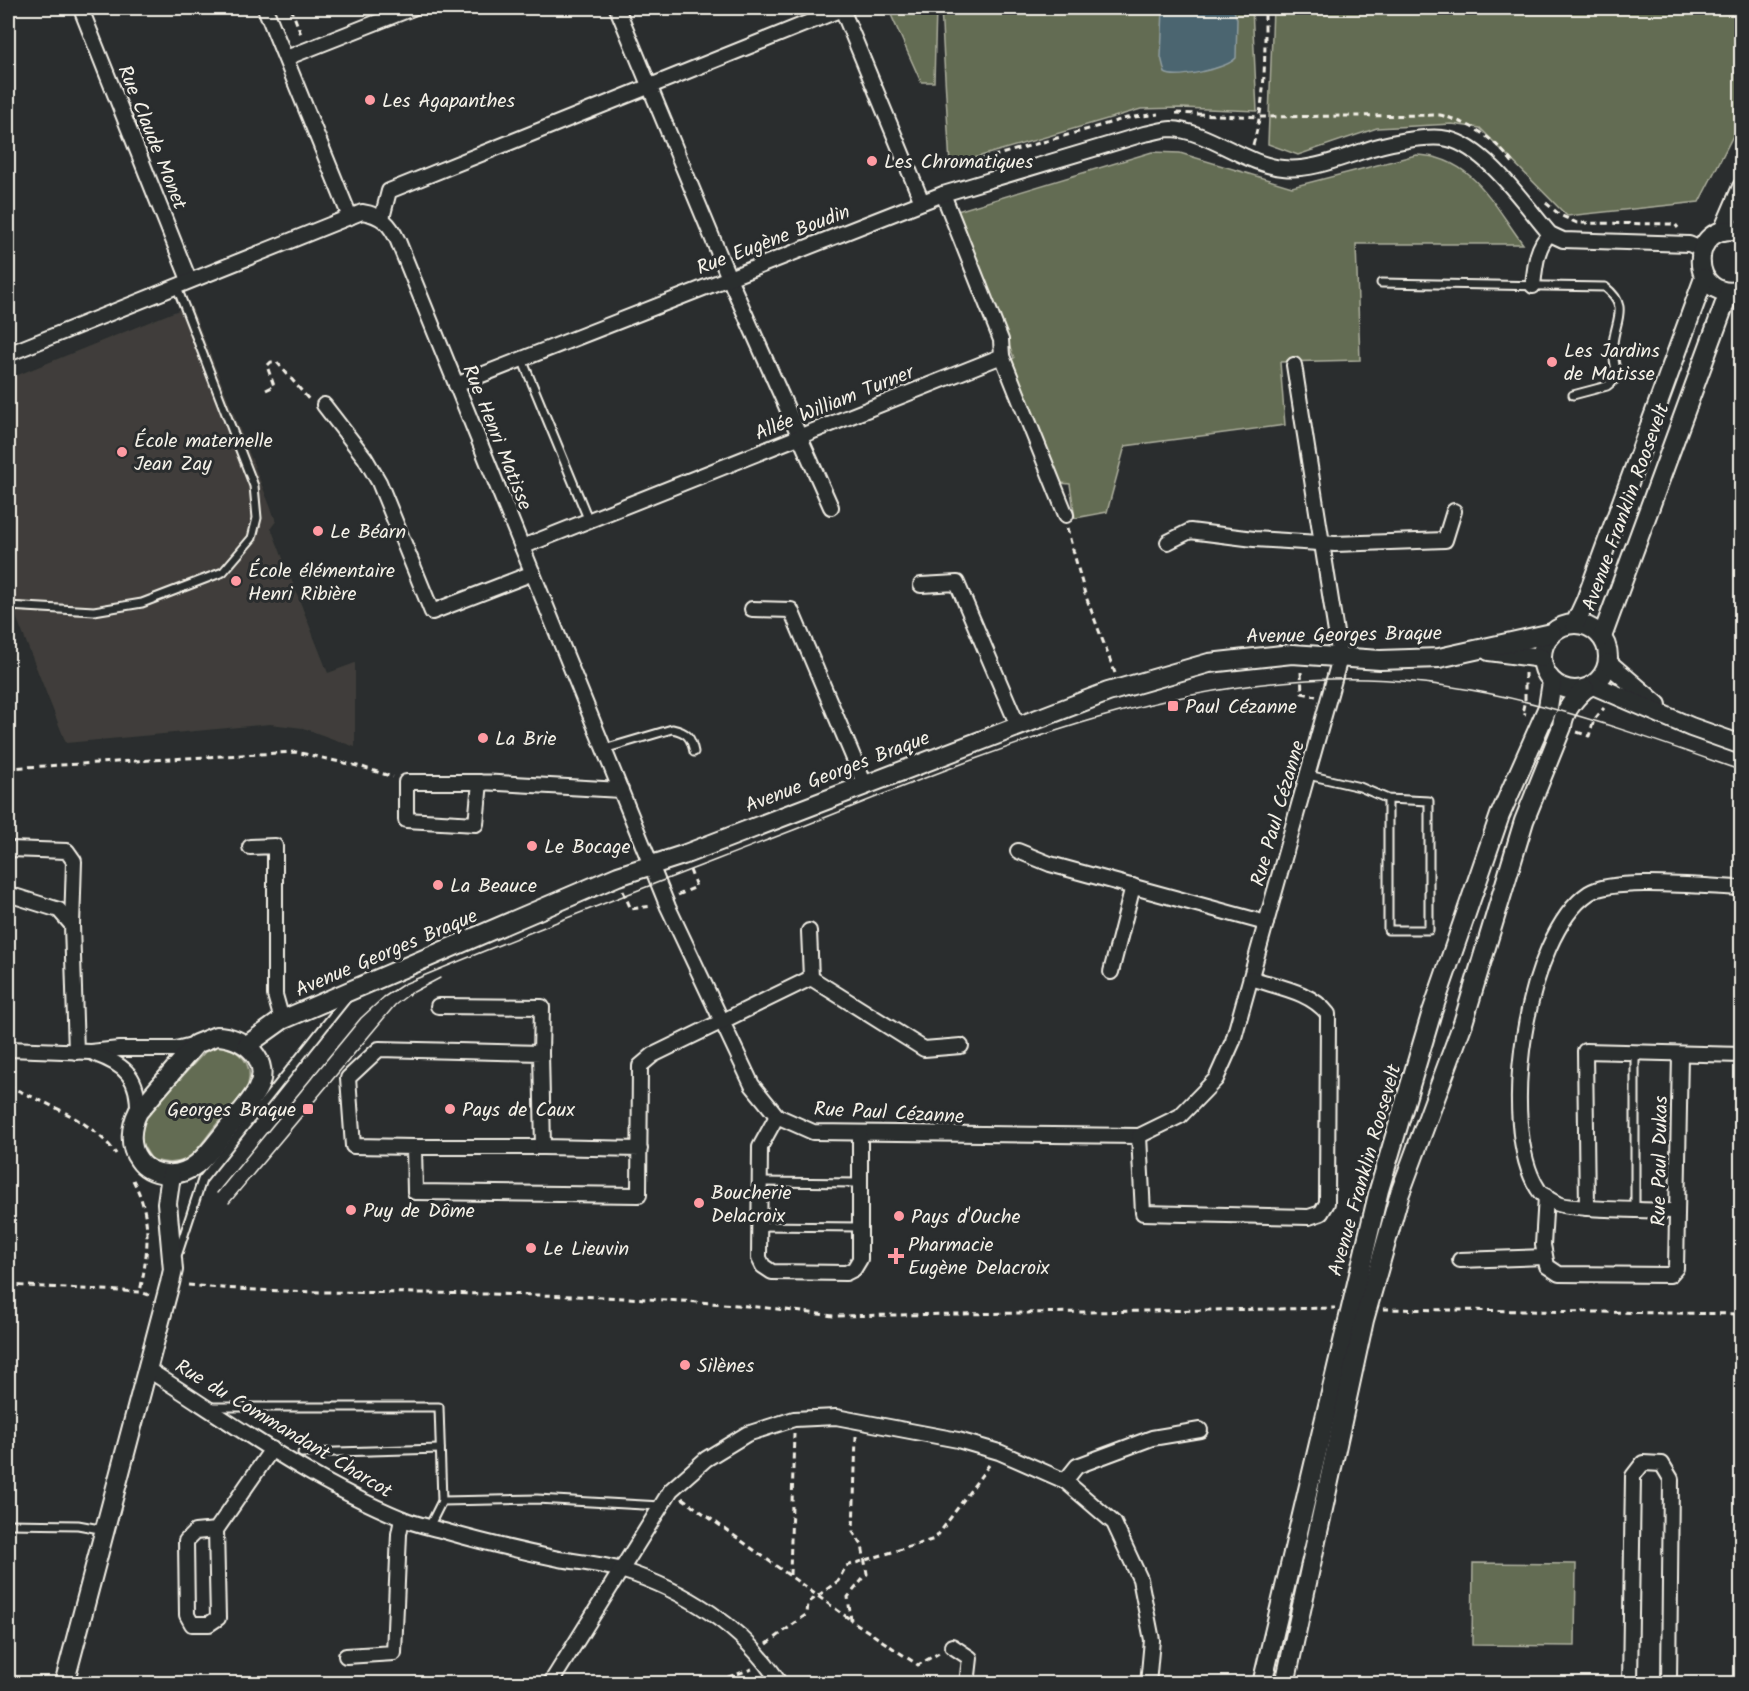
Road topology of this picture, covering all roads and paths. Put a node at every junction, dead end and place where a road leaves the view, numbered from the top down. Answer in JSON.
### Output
{"nodes":[{"id":1,"x":83,"y":8,"type":"edge"},
{"id":2,"x":265,"y":8,"type":"edge"},
{"id":3,"x":291,"y":8,"type":"edge"},
{"id":4,"x":413,"y":8,"type":"edge"},
{"id":5,"x":617,"y":8,"type":"edge"},
{"id":6,"x":1265,"y":8,"type":"edge"},
{"id":7,"x":307,"y":50,"type":"junction"},
{"id":8,"x":286,"y":58,"type":"junction"},
{"id":9,"x":649,"y":86,"type":"junction"},
{"id":10,"x":1249,"y":158,"type":"junction"},
{"id":11,"x":1742,"y":186,"type":"edge"},
{"id":12,"x":943,"y":194,"type":"junction"},
{"id":13,"x":922,"y":202,"type":"junction"},
{"id":14,"x":350,"y":217,"type":"junction"},
{"id":15,"x":382,"y":218,"type":"junction"},
{"id":16,"x":1723,"y":231,"type":"junction"},
{"id":17,"x":1742,"y":232,"type":"edge"},
{"id":18,"x":1550,"y":234,"type":"junction"},
{"id":19,"x":1701,"y":249,"type":"junction"},
{"id":20,"x":729,"y":278,"type":"junction"},
{"id":21,"x":1704,"y":278,"type":"junction"},
{"id":22,"x":183,"y":283,"type":"junction"},
{"id":23,"x":1381,"y":283,"type":"dead end"},
{"id":24,"x":1533,"y":285,"type":"junction"},
{"id":25,"x":1735,"y":291,"type":"edge"},
{"id":26,"x":8,"y":354,"type":"edge"},
{"id":27,"x":1002,"y":356,"type":"junction"},
{"id":28,"x":522,"y":359,"type":"junction"},
{"id":29,"x":1294,"y":365,"type":"dead end"},
{"id":30,"x":456,"y":385,"type":"junction"},
{"id":31,"x":266,"y":390,"type":"dead end"},
{"id":32,"x":1574,"y":395,"type":"dead end"},
{"id":33,"x":324,"y":405,"type":"joint"},
{"id":34,"x":799,"y":436,"type":"junction"},
{"id":35,"x":831,"y":507,"type":"dead end"},
{"id":36,"x":1454,"y":511,"type":"dead end"},
{"id":37,"x":1066,"y":515,"type":"joint"},
{"id":38,"x":589,"y":521,"type":"junction"},
{"id":39,"x":1168,"y":542,"type":"dead end"},
{"id":40,"x":1322,"y":543,"type":"junction"},
{"id":41,"x":522,"y":547,"type":"junction"},
{"id":42,"x":533,"y":573,"type":"junction"},
{"id":43,"x":921,"y":585,"type":"dead end"},
{"id":44,"x":8,"y":606,"type":"edge"},
{"id":45,"x":752,"y":609,"type":"dead end"},
{"id":46,"x":1575,"y":624,"type":"junction"},
{"id":47,"x":1552,"y":633,"type":"junction"},
{"id":48,"x":1602,"y":637,"type":"junction"},
{"id":49,"x":1472,"y":649,"type":"junction"},
{"id":50,"x":1532,"y":657,"type":"junction"},
{"id":51,"x":1340,"y":658,"type":"junction"},
{"id":52,"x":1608,"y":663,"type":"junction"},
{"id":53,"x":1551,"y":681,"type":"junction"},
{"id":54,"x":1589,"y":687,"type":"junction"},
{"id":55,"x":1121,"y":688,"type":"junction"},
{"id":56,"x":1522,"y":713,"type":"dead end"},
{"id":57,"x":1671,"y":718,"type":"junction"},
{"id":58,"x":1018,"y":726,"type":"junction"},
{"id":59,"x":1742,"y":745,"type":"edge"},
{"id":60,"x":604,"y":749,"type":"junction"},
{"id":61,"x":694,"y":752,"type":"dead end"},
{"id":62,"x":8,"y":768,"type":"edge"},
{"id":63,"x":1308,"y":775,"type":"junction"},
{"id":64,"x":406,"y":782,"type":"junction"},
{"id":65,"x":480,"y":782,"type":"junction"},
{"id":66,"x":865,"y":785,"type":"junction"},
{"id":67,"x":621,"y":790,"type":"junction"},
{"id":68,"x":1388,"y":799,"type":"junction"},
{"id":69,"x":250,"y":847,"type":"dead end"},
{"id":70,"x":1018,"y":851,"type":"dead end"},
{"id":71,"x":8,"y":852,"type":"edge"},
{"id":72,"x":651,"y":865,"type":"junction"},
{"id":73,"x":1133,"y":886,"type":"junction"},
{"id":74,"x":1742,"y":888,"type":"edge"},
{"id":75,"x":8,"y":894,"type":"edge"},
{"id":76,"x":1266,"y":923,"type":"junction"},
{"id":77,"x":72,"y":925,"type":"junction"},
{"id":78,"x":809,"y":931,"type":"dead end"},
{"id":79,"x":1111,"y":972,"type":"dead end"},
{"id":80,"x":811,"y":978,"type":"junction"},
{"id":81,"x":1251,"y":978,"type":"junction"},
{"id":82,"x":352,"y":992,"type":"junction"},
{"id":83,"x":438,"y":1006,"type":"dead end"},
{"id":84,"x":282,"y":1020,"type":"junction"},
{"id":85,"x":723,"y":1022,"type":"junction"},
{"id":86,"x":196,"y":1044,"type":"junction"},
{"id":87,"x":247,"y":1045,"type":"junction"},
{"id":88,"x":961,"y":1046,"type":"dead end"},
{"id":89,"x":8,"y":1049,"type":"edge"},
{"id":90,"x":83,"y":1052,"type":"junction"},
{"id":91,"x":541,"y":1053,"type":"junction"},
{"id":92,"x":1635,"y":1053,"type":"junction"},
{"id":93,"x":1680,"y":1054,"type":"junction"},
{"id":94,"x":1742,"y":1055,"type":"edge"},
{"id":95,"x":8,"y":1086,"type":"edge"},
{"id":96,"x":259,"y":1099,"type":"junction"},
{"id":97,"x":138,"y":1112,"type":"junction"},
{"id":98,"x":777,"y":1116,"type":"junction"},
{"id":99,"x":860,"y":1135,"type":"junction"},
{"id":100,"x":1139,"y":1136,"type":"junction"},
{"id":101,"x":414,"y":1147,"type":"junction"},
{"id":102,"x":543,"y":1147,"type":"junction"},
{"id":103,"x":640,"y":1149,"type":"junction"},
{"id":104,"x":209,"y":1161,"type":"junction"},
{"id":105,"x":122,"y":1163,"type":"dead end"},
{"id":106,"x":128,"y":1172,"type":"dead end"},
{"id":107,"x":171,"y":1175,"type":"junction"},
{"id":108,"x":760,"y":1182,"type":"junction"},
{"id":109,"x":860,"y":1183,"type":"junction"},
{"id":110,"x":1546,"y":1196,"type":"junction"},
{"id":111,"x":1587,"y":1208,"type":"junction"},
{"id":112,"x":1635,"y":1208,"type":"junction"},
{"id":113,"x":1677,"y":1211,"type":"junction"},
{"id":114,"x":759,"y":1226,"type":"junction"},
{"id":115,"x":860,"y":1227,"type":"junction"},
{"id":116,"x":1545,"y":1257,"type":"junction"},
{"id":117,"x":1460,"y":1260,"type":"dead end"},
{"id":118,"x":169,"y":1284,"type":"junction"},
{"id":119,"x":8,"y":1285,"type":"edge"},
{"id":120,"x":140,"y":1292,"type":"junction"},
{"id":121,"x":1349,"y":1308,"type":"junction"},
{"id":122,"x":1367,"y":1309,"type":"junction"},
{"id":123,"x":1742,"y":1314,"type":"edge"},
{"id":124,"x":147,"y":1369,"type":"junction"},
{"id":125,"x":204,"y":1407,"type":"junction"},
{"id":126,"x":794,"y":1419,"type":"junction"},
{"id":127,"x":857,"y":1419,"type":"junction"},
{"id":128,"x":1200,"y":1430,"type":"dead end"},
{"id":129,"x":272,"y":1449,"type":"junction"},
{"id":130,"x":440,"y":1449,"type":"junction"},
{"id":131,"x":999,"y":1452,"type":"junction"},
{"id":132,"x":302,"y":1453,"type":"dead end"},
{"id":133,"x":1065,"y":1481,"type":"junction"},
{"id":134,"x":671,"y":1490,"type":"junction"},
{"id":135,"x":442,"y":1501,"type":"junction"},
{"id":136,"x":661,"y":1506,"type":"junction"},
{"id":137,"x":402,"y":1519,"type":"junction"},
{"id":138,"x":8,"y":1524,"type":"edge"},
{"id":139,"x":429,"y":1527,"type":"junction"},
{"id":140,"x":105,"y":1530,"type":"junction"},
{"id":141,"x":216,"y":1530,"type":"junction"},
{"id":142,"x":864,"y":1561,"type":"junction"},
{"id":143,"x":621,"y":1570,"type":"junction"},
{"id":144,"x":790,"y":1575,"type":"junction"},
{"id":145,"x":819,"y":1596,"type":"junction"},
{"id":146,"x":850,"y":1620,"type":"junction"},
{"id":147,"x":952,"y":1646,"type":"joint"},
{"id":148,"x":756,"y":1652,"type":"junction"},
{"id":149,"x":345,"y":1656,"type":"dead end"},
{"id":150,"x":768,"y":1664,"type":"junction"},
{"id":151,"x":64,"y":1683,"type":"edge"},
{"id":152,"x":550,"y":1683,"type":"edge"},
{"id":153,"x":708,"y":1683,"type":"edge"},
{"id":154,"x":780,"y":1683,"type":"edge"},
{"id":155,"x":967,"y":1683,"type":"edge"},
{"id":156,"x":1148,"y":1683,"type":"edge"},
{"id":157,"x":1262,"y":1683,"type":"edge"},
{"id":158,"x":1285,"y":1683,"type":"edge"},
{"id":159,"x":1630,"y":1683,"type":"edge"},
{"id":160,"x":1669,"y":1683,"type":"edge"}],
"edges":[{"from":1,"to":22,"type":"street","name":"Rue Claude Monet"},
{"from":2,"to":8,"type":"street"},
{"from":3,"to":7,"type":"path"},
{"from":4,"to":7,"type":"street"},
{"from":5,"to":9,"type":"street"},
{"from":6,"to":10,"type":"path"},
{"from":7,"to":8,"type":"street"},
{"from":8,"to":14,"type":"street"},
{"from":9,"to":13,"type":"street"},
{"from":9,"to":15,"type":"street"},
{"from":9,"to":20,"type":"street"},
{"from":10,"to":12,"type":"street","name":"Rue Eugène Boudin"},
{"from":10,"to":18,"type":"street","name":"Rue Eugène Boudin"},
{"from":11,"to":16,"type":"street"},
{"from":12,"to":13,"type":"street","name":"Rue Eugène Boudin"},
{"from":12,"to":27,"type":"street"},
{"from":13,"to":20,"type":"street","name":"Rue Eugène Boudin"},
{"from":14,"to":15,"type":"street"},
{"from":14,"to":22,"type":"street"},
{"from":15,"to":30,"type":"street","name":"Rue Henri Matisse"},
{"from":16,"to":17,"type":"street"},
{"from":16,"to":19,"type":"street"},
{"from":18,"to":19,"type":"street"},
{"from":18,"to":24,"type":"street"},
{"from":19,"to":21,"type":"street"},
{"from":20,"to":28,"type":"street","name":"Rue Eugène Boudin"},
{"from":20,"to":34,"type":"street"},
{"from":21,"to":25,"type":"street"},
{"from":21,"to":46,"type":"street","name":"Avenue Franklin Roosevelt"},
{"from":22,"to":26,"type":"street"},
{"from":22,"to":44,"type":"lane"},
{"from":23,"to":24,"type":"lane"},
{"from":24,"to":32,"type":"lane"},
{"from":25,"to":48,"type":"street","name":"Avenue Franklin Roosevelt"},
{"from":27,"to":34,"type":"street","name":"Allée William Turner"},
{"from":27,"to":37,"type":"street"},
{"from":28,"to":30,"type":"street","name":"Rue Eugène Boudin"},
{"from":28,"to":38,"type":"lane"},
{"from":29,"to":40,"type":"street"},
{"from":30,"to":41,"type":"street","name":"Rue Henri Matisse"},
{"from":31,"to":33,"type":"path"},
{"from":33,"to":42,"type":"street"},
{"from":34,"to":35,"type":"street"},
{"from":34,"to":38,"type":"street","name":"Allée William Turner"},
{"from":36,"to":40,"type":"street"},
{"from":37,"to":55,"type":"path"},
{"from":38,"to":41,"type":"street","name":"Allée William Turner"},
{"from":39,"to":40,"type":"street"},
{"from":40,"to":51,"type":"street"},
{"from":41,"to":42,"type":"street","name":"Rue Henri Matisse"},
{"from":42,"to":60,"type":"street","name":"Rue Henri Matisse"},
{"from":43,"to":58,"type":"street"},
{"from":45,"to":66,"type":"street"},
{"from":46,"to":47,"type":"street"},
{"from":46,"to":48,"type":"street"},
{"from":47,"to":49,"type":"street","name":"Avenue Georges Braque"},
{"from":47,"to":50,"type":"street"},
{"from":48,"to":52,"type":"street"},
{"from":49,"to":50,"type":"street","name":"Avenue Georges Braque"},
{"from":49,"to":51,"type":"street","name":"Avenue Georges Braque"},
{"from":50,"to":53,"type":"street"},
{"from":50,"to":56,"type":"path"},
{"from":51,"to":55,"type":"street","name":"Avenue Georges Braque"},
{"from":51,"to":63,"type":"street","name":"Rue Paul Cézanne"},
{"from":52,"to":54,"type":"street"},
{"from":52,"to":57,"type":"street"},
{"from":53,"to":54,"type":"street"},
{"from":53,"to":121,"type":"street","name":"Avenue Franklin Roosevelt"},
{"from":54,"to":57,"type":"street"},
{"from":54,"to":122,"type":"street","name":"Avenue Franklin Roosevelt"},
{"from":55,"to":58,"type":"street","name":"Avenue Georges Braque"},
{"from":57,"to":59,"type":"street"},
{"from":58,"to":66,"type":"street","name":"Avenue Georges Braque"},
{"from":60,"to":61,"type":"lane"},
{"from":60,"to":67,"type":"street","name":"Rue Henri Matisse"},
{"from":62,"to":64,"type":"path"},
{"from":63,"to":68,"type":"lane"},
{"from":63,"to":76,"type":"street","name":"Rue Paul Cézanne"},
{"from":64,"to":65,"type":"street"},
{"from":64,"to":65,"type":"street"},
{"from":65,"to":67,"type":"street"},
{"from":66,"to":72,"type":"street","name":"Avenue Georges Braque"},
{"from":67,"to":72,"type":"street","name":"Rue Henri Matisse"},
{"from":68,"to":68,"type":"lane"},
{"from":69,"to":84,"type":"street"},
{"from":70,"to":73,"type":"street"},
{"from":71,"to":77,"type":"street"},
{"from":72,"to":82,"type":"street","name":"Avenue Georges Braque"},
{"from":72,"to":85,"type":"street","name":"Rue Paul Cézanne"},
{"from":73,"to":76,"type":"street"},
{"from":73,"to":79,"type":"street"},
{"from":74,"to":110,"type":"street"},
{"from":75,"to":77,"type":"street"},
{"from":76,"to":81,"type":"street","name":"Rue Paul Cézanne"},
{"from":77,"to":90,"type":"street"},
{"from":78,"to":80,"type":"street"},
{"from":80,"to":85,"type":"street"},
{"from":80,"to":88,"type":"street"},
{"from":81,"to":100,"type":"street","name":"Rue Paul Cézanne"},
{"from":81,"to":100,"type":"street"},
{"from":82,"to":84,"type":"street","name":"Avenue Georges Braque"},
{"from":82,"to":96,"type":"lane"},
{"from":83,"to":91,"type":"street"},
{"from":84,"to":87,"type":"street","name":"Avenue Georges Braque"},
{"from":85,"to":98,"type":"street","name":"Rue Paul Cézanne"},
{"from":85,"to":103,"type":"street"},
{"from":86,"to":87,"type":"street"},
{"from":86,"to":90,"type":"street"},
{"from":86,"to":97,"type":"street"},
{"from":87,"to":96,"type":"street"},
{"from":89,"to":90,"type":"street"},
{"from":90,"to":97,"type":"street"},
{"from":91,"to":101,"type":"street"},
{"from":91,"to":102,"type":"street"},
{"from":92,"to":93,"type":"street"},
{"from":92,"to":111,"type":"street"},
{"from":92,"to":112,"type":"lane"},
{"from":93,"to":94,"type":"street"},
{"from":93,"to":113,"type":"street","name":"Rue Paul Dukas"},
{"from":95,"to":105,"type":"path"},
{"from":96,"to":104,"type":"street"},
{"from":97,"to":107,"type":"street"},
{"from":98,"to":99,"type":"street","name":"Rue Paul Cézanne"},
{"from":98,"to":108,"type":"street"},
{"from":99,"to":100,"type":"street","name":"Rue Paul Cézanne"},
{"from":99,"to":109,"type":"street"},
{"from":101,"to":102,"type":"street"},
{"from":101,"to":103,"type":"street"},
{"from":102,"to":103,"type":"street"},
{"from":104,"to":107,"type":"street"},
{"from":104,"to":118,"type":"lane"},
{"from":106,"to":120,"type":"path"},
{"from":107,"to":118,"type":"street"},
{"from":108,"to":109,"type":"lane"},
{"from":108,"to":114,"type":"street"},
{"from":109,"to":115,"type":"street"},
{"from":110,"to":111,"type":"street"},
{"from":110,"to":116,"type":"street"},
{"from":111,"to":112,"type":"street"},
{"from":112,"to":113,"type":"street"},
{"from":113,"to":116,"type":"street","name":"Rue Paul Dukas"},
{"from":114,"to":115,"type":"lane"},
{"from":114,"to":115,"type":"street"},
{"from":116,"to":117,"type":"street"},
{"from":118,"to":120,"type":"path"},
{"from":118,"to":121,"type":"path"},
{"from":118,"to":124,"type":"street"},
{"from":119,"to":120,"type":"path"},
{"from":121,"to":157,"type":"street","name":"Avenue Franklin Roosevelt"},
{"from":122,"to":123,"type":"path"},
{"from":122,"to":158,"type":"street","name":"Avenue Franklin Roosevelt"},
{"from":124,"to":125,"type":"street","name":"Rue du Commandant Charcot"},
{"from":124,"to":140,"type":"street"},
{"from":125,"to":129,"type":"street","name":"Rue du Commandant Charcot"},
{"from":125,"to":130,"type":"lane"},
{"from":126,"to":127,"type":"street"},
{"from":126,"to":134,"type":"street"},
{"from":126,"to":144,"type":"path"},
{"from":127,"to":131,"type":"street"},
{"from":127,"to":142,"type":"path"},
{"from":128,"to":133,"type":"street"},
{"from":129,"to":137,"type":"street","name":"Rue du Commandant Charcot"},
{"from":129,"to":141,"type":"street"},
{"from":130,"to":132,"type":"lane"},
{"from":130,"to":135,"type":"lane"},
{"from":131,"to":133,"type":"street"},
{"from":131,"to":142,"type":"path"},
{"from":133,"to":156,"type":"street"},
{"from":134,"to":136,"type":"street"},
{"from":134,"to":144,"type":"path"},
{"from":135,"to":136,"type":"lane"},
{"from":135,"to":139,"type":"lane"},
{"from":136,"to":143,"type":"street"},
{"from":137,"to":139,"type":"street","name":"Rue du Commandant Charcot"},
{"from":137,"to":149,"type":"street","name":"Rue du Commandant Charcot"},
{"from":138,"to":140,"type":"lane"},
{"from":139,"to":143,"type":"street","name":"Rue du Commandant Charcot"},
{"from":140,"to":151,"type":"street"},
{"from":141,"to":141,"type":"street"},
{"from":142,"to":145,"type":"path"},
{"from":142,"to":146,"type":"path"},
{"from":143,"to":148,"type":"street","name":"Rue du Commandant Charcot"},
{"from":143,"to":152,"type":"street"},
{"from":144,"to":145,"type":"path"},
{"from":145,"to":146,"type":"path"},
{"from":145,"to":148,"type":"path"},
{"from":146,"to":147,"type":"path"},
{"from":147,"to":155,"type":"street"},
{"from":148,"to":150,"type":"street","name":"Rue du Commandant Charcot"},
{"from":150,"to":153,"type":"path"},
{"from":150,"to":154,"type":"street","name":"Rue du Commandant Charcot"},
{"from":159,"to":160,"type":"street"}]}
